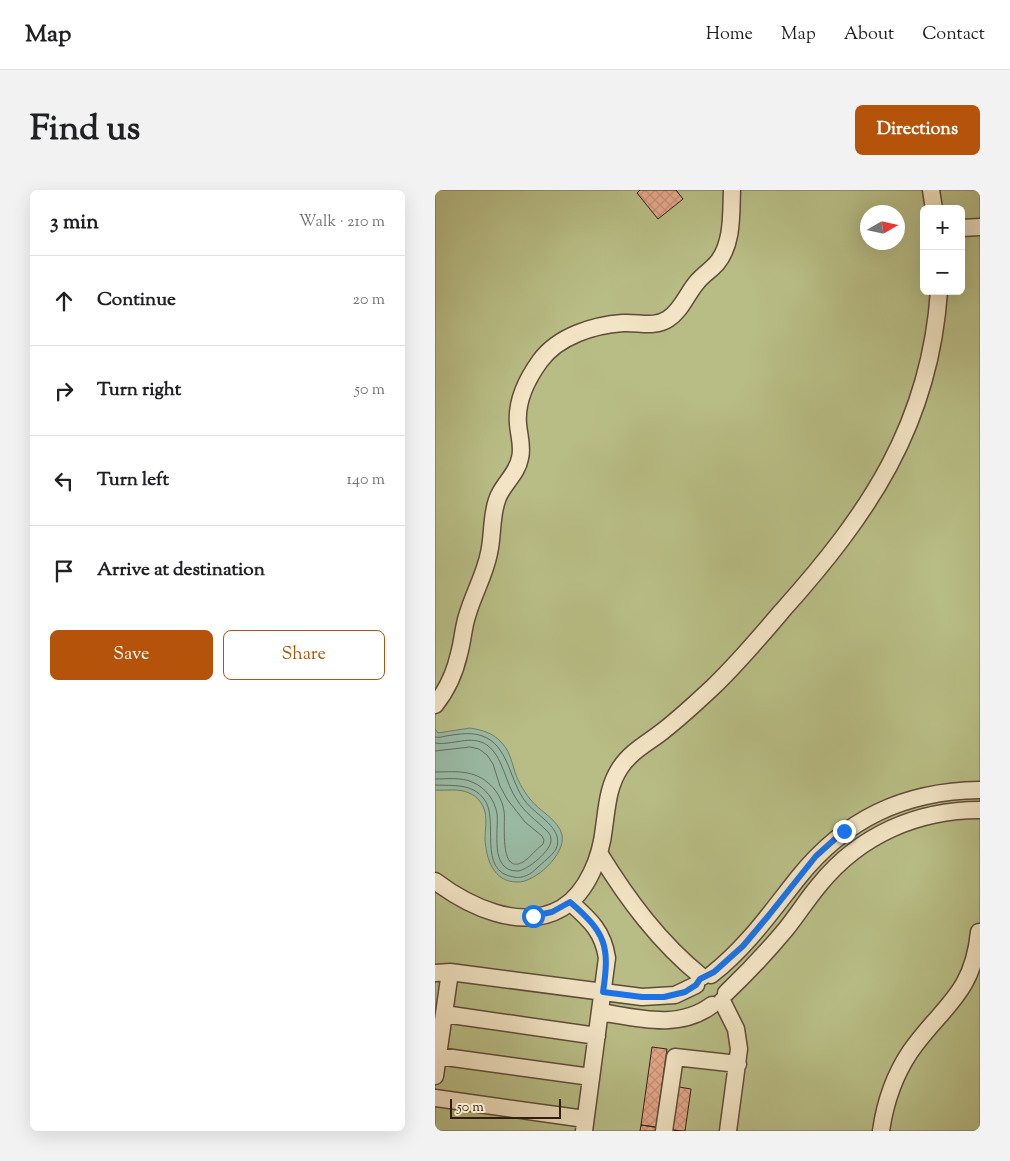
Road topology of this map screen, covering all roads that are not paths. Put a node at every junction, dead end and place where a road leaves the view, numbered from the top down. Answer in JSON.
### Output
{"nodes":[{"id":1,"x":732,"y":190,"type":"edge"},
{"id":2,"x":931,"y":190,"type":"edge"},
{"id":3,"x":934,"y":205,"type":"edge"},
{"id":4,"x":980,"y":227,"type":"edge"},
{"id":5,"x":965,"y":228,"type":"edge"},
{"id":6,"x":938,"y":295,"type":"edge"},
{"id":7,"x":435,"y":705,"type":"edge"},
{"id":8,"x":980,"y":790,"type":"edge"},
{"id":9,"x":980,"y":810,"type":"edge"},
{"id":10,"x":599,"y":853,"type":"junction"},
{"id":11,"x":435,"y":881,"type":"edge"},
{"id":12,"x":570,"y":902,"type":"junction"},
{"id":13,"x":979,"y":932,"type":"edge"},
{"id":14,"x":442,"y":972,"type":"edge"},
{"id":15,"x":703,"y":979,"type":"junction"},
{"id":16,"x":603,"y":992,"type":"junction"},
{"id":17,"x":720,"y":999,"type":"junction"},
{"id":18,"x":601,"y":1012,"type":"junction"},
{"id":19,"x":444,"y":1014,"type":"junction"},
{"id":20,"x":597,"y":1036,"type":"junction"},
{"id":21,"x":438,"y":1056,"type":"junction"},
{"id":22,"x":738,"y":1064,"type":"junction"},
{"id":23,"x":435,"y":1076,"type":"edge"},
{"id":24,"x":591,"y":1078,"type":"junction"},
{"id":25,"x":435,"y":1098,"type":"edge"},
{"id":26,"x":584,"y":1125,"type":"edge"},
{"id":27,"x":664,"y":1131,"type":"edge"},
{"id":28,"x":728,"y":1131,"type":"edge"},
{"id":29,"x":881,"y":1131,"type":"edge"}],
"edges":[{"from":1,"to":7,"type":"lane"},
{"from":2,"to":3,"type":"lane"},
{"from":4,"to":5,"type":"lane"},
{"from":6,"to":10,"type":"lane"},
{"from":8,"to":15,"type":"lane"},
{"from":9,"to":17,"type":"lane"},
{"from":10,"to":12,"type":"lane"},
{"from":10,"to":15,"type":"lane"},
{"from":11,"to":12,"type":"lane"},
{"from":12,"to":16,"type":"lane"},
{"from":13,"to":29,"type":"lane"},
{"from":14,"to":16,"type":"lane"},
{"from":14,"to":19,"type":"lane"},
{"from":15,"to":16,"type":"lane"},
{"from":15,"to":17,"type":"lane"},
{"from":15,"to":17,"type":"lane"},
{"from":16,"to":18,"type":"lane"},
{"from":17,"to":18,"type":"lane"},
{"from":17,"to":22,"type":"lane"},
{"from":18,"to":20,"type":"lane"},
{"from":19,"to":20,"type":"lane"},
{"from":19,"to":21,"type":"lane"},
{"from":20,"to":24,"type":"lane"},
{"from":21,"to":23,"type":"lane"},
{"from":21,"to":24,"type":"lane"},
{"from":22,"to":27,"type":"lane"},
{"from":22,"to":28,"type":"lane"},
{"from":24,"to":26,"type":"lane"},
{"from":25,"to":26,"type":"lane"}]}
